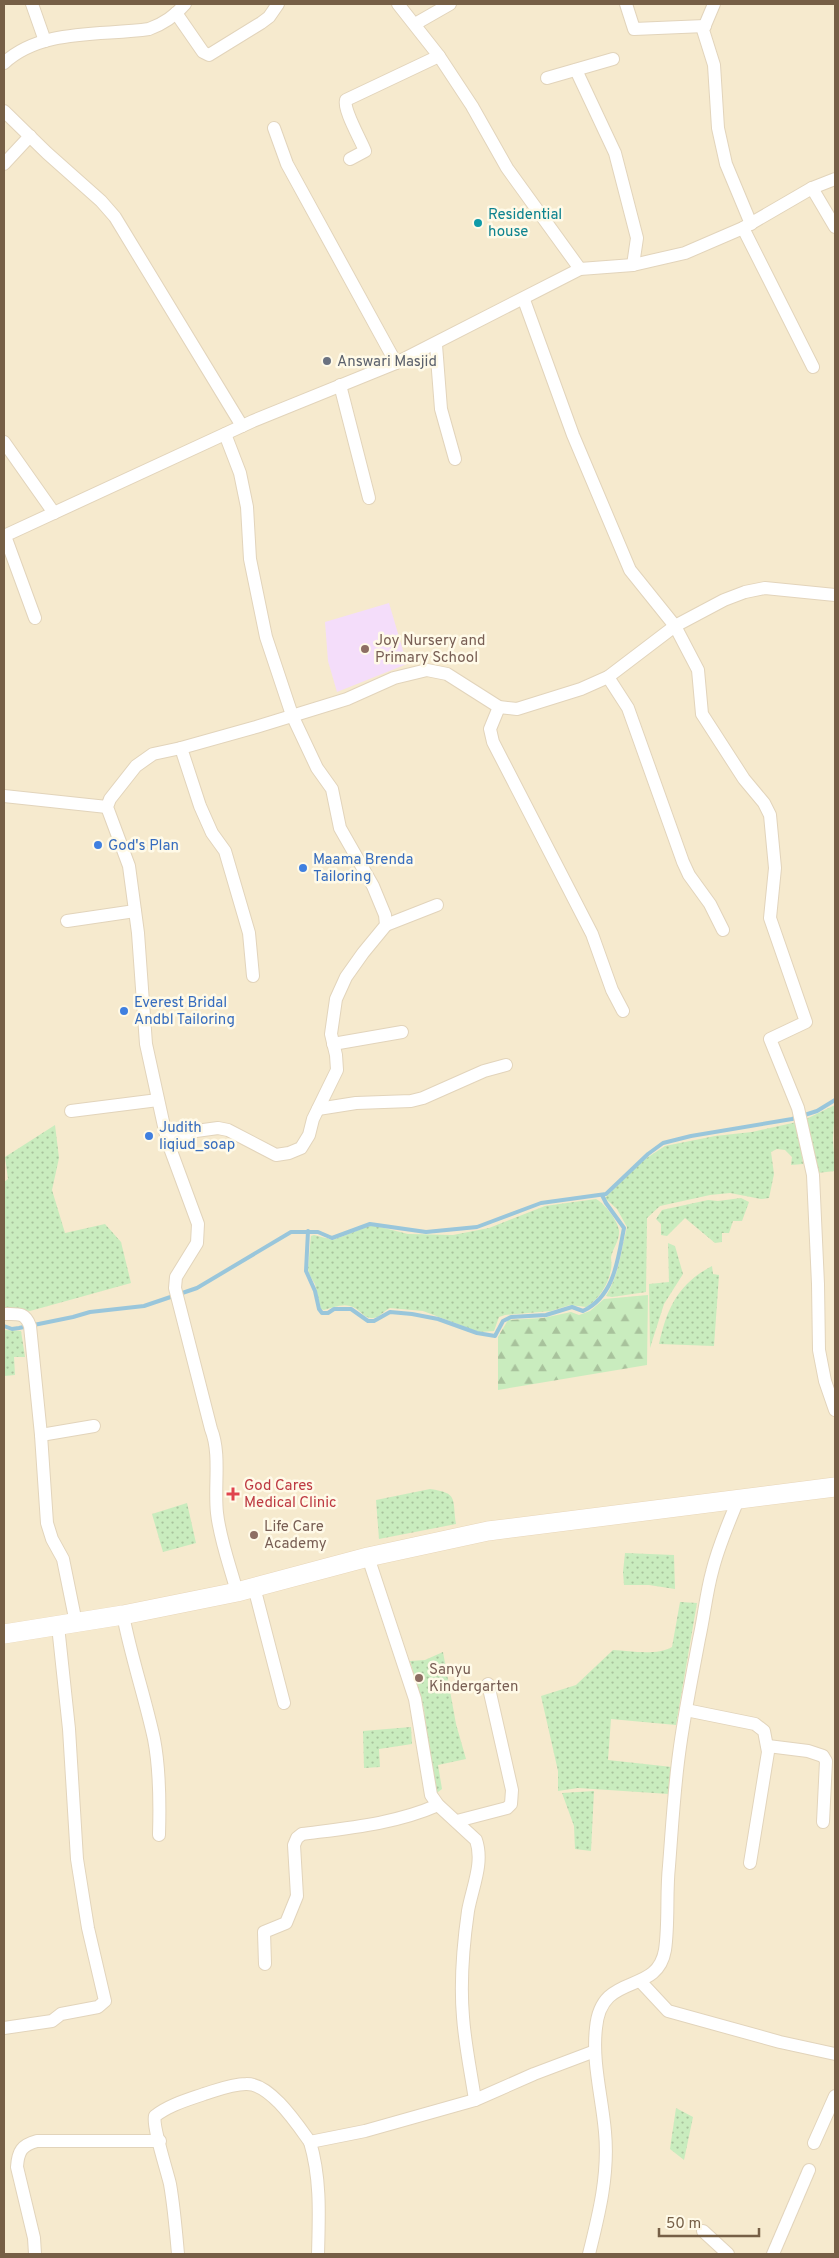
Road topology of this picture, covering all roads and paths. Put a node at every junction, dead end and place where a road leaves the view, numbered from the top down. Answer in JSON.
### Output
{"nodes":[{"id":1,"x":32,"y":4,"type":"edge"},
{"id":2,"x":278,"y":4,"type":"edge"},
{"id":3,"x":398,"y":4,"type":"edge"},
{"id":4,"x":450,"y":4,"type":"edge"},
{"id":5,"x":626,"y":4,"type":"edge"},
{"id":6,"x":714,"y":4,"type":"edge"},
{"id":7,"x":180,"y":8,"type":"edge"},
{"id":8,"x":415,"y":24,"type":"junction"},
{"id":9,"x":705,"y":26,"type":"junction"},
{"id":10,"x":45,"y":41,"type":"junction"},
{"id":11,"x":439,"y":56,"type":"junction"},
{"id":12,"x":613,"y":59,"type":"dead end"},
{"id":13,"x":4,"y":62,"type":"edge"},
{"id":14,"x":576,"y":70,"type":"junction"},
{"id":15,"x":547,"y":78,"type":"dead end"},
{"id":16,"x":4,"y":111,"type":"edge"},
{"id":17,"x":274,"y":128,"type":"dead end"},
{"id":18,"x":30,"y":136,"type":"junction"},
{"id":19,"x":350,"y":159,"type":"dead end"},
{"id":20,"x":4,"y":164,"type":"edge"},
{"id":21,"x":835,"y":179,"type":"edge"},
{"id":22,"x":812,"y":188,"type":"junction"},
{"id":23,"x":747,"y":226,"type":"junction"},
{"id":24,"x":835,"y":227,"type":"edge"},
{"id":25,"x":633,"y":265,"type":"junction"},
{"id":26,"x":580,"y":269,"type":"junction"},
{"id":27,"x":524,"y":300,"type":"junction"},
{"id":28,"x":436,"y":345,"type":"junction"},
{"id":29,"x":396,"y":363,"type":"junction"},
{"id":30,"x":812,"y":367,"type":"dead end"},
{"id":31,"x":340,"y":385,"type":"junction"},
{"id":32,"x":242,"y":426,"type":"junction"},
{"id":33,"x":226,"y":434,"type":"junction"},
{"id":34,"x":4,"y":442,"type":"edge"},
{"id":35,"x":455,"y":459,"type":"dead end"},
{"id":36,"x":369,"y":498,"type":"dead end"},
{"id":37,"x":54,"y":513,"type":"junction"},
{"id":38,"x":4,"y":536,"type":"edge"},
{"id":39,"x":835,"y":595,"type":"edge"},
{"id":40,"x":35,"y":618,"type":"dead end"},
{"id":41,"x":675,"y":626,"type":"junction"},
{"id":42,"x":608,"y":677,"type":"junction"},
{"id":43,"x":499,"y":707,"type":"junction"},
{"id":44,"x":292,"y":715,"type":"junction"},
{"id":45,"x":181,"y":748,"type":"junction"},
{"id":46,"x":4,"y":796,"type":"edge"},
{"id":47,"x":107,"y":807,"type":"junction"},
{"id":48,"x":437,"y":905,"type":"dead end"},
{"id":49,"x":135,"y":910,"type":"junction"},
{"id":50,"x":67,"y":921,"type":"dead end"},
{"id":51,"x":386,"y":926,"type":"junction"},
{"id":52,"x":723,"y":930,"type":"dead end"},
{"id":53,"x":253,"y":976,"type":"dead end"},
{"id":54,"x":622,"y":1012,"type":"dead end"},
{"id":55,"x":402,"y":1032,"type":"dead end"},
{"id":56,"x":333,"y":1044,"type":"junction"},
{"id":57,"x":506,"y":1065,"type":"dead end"},
{"id":58,"x":158,"y":1100,"type":"junction"},
{"id":59,"x":318,"y":1110,"type":"junction"},
{"id":60,"x":71,"y":1111,"type":"dead end"},
{"id":61,"x":167,"y":1140,"type":"junction"},
{"id":62,"x":4,"y":1314,"type":"edge"},
{"id":63,"x":835,"y":1410,"type":"edge"},
{"id":64,"x":94,"y":1426,"type":"dead end"},
{"id":65,"x":41,"y":1434,"type":"junction"},
{"id":66,"x":835,"y":1487,"type":"edge"},
{"id":67,"x":738,"y":1500,"type":"junction"},
{"id":68,"x":368,"y":1558,"type":"junction"},
{"id":69,"x":246,"y":1590,"type":"junction"},
{"id":70,"x":123,"y":1615,"type":"junction"},
{"id":71,"x":67,"y":1625,"type":"junction"},
{"id":72,"x":4,"y":1634,"type":"edge"},
{"id":73,"x":488,"y":1684,"type":"dead end"},
{"id":74,"x":284,"y":1702,"type":"dead end"},
{"id":75,"x":686,"y":1710,"type":"junction"},
{"id":76,"x":768,"y":1746,"type":"junction"},
{"id":77,"x":438,"y":1806,"type":"junction"},
{"id":78,"x":457,"y":1821,"type":"junction"},
{"id":79,"x":823,"y":1822,"type":"dead end"},
{"id":80,"x":159,"y":1835,"type":"dead end"},
{"id":81,"x":750,"y":1863,"type":"dead end"},
{"id":82,"x":265,"y":1964,"type":"dead end"},
{"id":83,"x":640,"y":1981,"type":"junction"},
{"id":84,"x":4,"y":2028,"type":"edge"},
{"id":85,"x":595,"y":2052,"type":"junction"},
{"id":86,"x":835,"y":2054,"type":"edge"},
{"id":87,"x":835,"y":2096,"type":"edge"},
{"id":88,"x":475,"y":2100,"type":"junction"},
{"id":89,"x":160,"y":2141,"type":"junction"},
{"id":90,"x":310,"y":2142,"type":"junction"},
{"id":91,"x":814,"y":2143,"type":"dead end"},
{"id":92,"x":809,"y":2170,"type":"dead end"},
{"id":93,"x":703,"y":2231,"type":"dead end"},
{"id":94,"x":35,"y":2254,"type":"edge"},
{"id":95,"x":178,"y":2254,"type":"edge"},
{"id":96,"x":318,"y":2254,"type":"edge"},
{"id":97,"x":589,"y":2254,"type":"edge"},
{"id":98,"x":728,"y":2254,"type":"edge"},
{"id":99,"x":773,"y":2254,"type":"edge"}],
"edges":[{"from":1,"to":10,"type":"street"},
{"from":2,"to":7,"type":"street"},
{"from":3,"to":8,"type":"street"},
{"from":4,"to":8,"type":"street"},
{"from":5,"to":9,"type":"street"},
{"from":6,"to":9,"type":"street"},
{"from":7,"to":10,"type":"street"},
{"from":8,"to":11,"type":"street"},
{"from":9,"to":23,"type":"street"},
{"from":10,"to":13,"type":"street"},
{"from":11,"to":19,"type":"street"},
{"from":11,"to":26,"type":"street"},
{"from":12,"to":14,"type":"street"},
{"from":14,"to":15,"type":"street"},
{"from":14,"to":25,"type":"street"},
{"from":16,"to":18,"type":"street"},
{"from":17,"to":29,"type":"street"},
{"from":18,"to":20,"type":"street"},
{"from":18,"to":32,"type":"street"},
{"from":21,"to":22,"type":"street"},
{"from":22,"to":23,"type":"street"},
{"from":22,"to":24,"type":"street"},
{"from":23,"to":25,"type":"street"},
{"from":23,"to":30,"type":"street"},
{"from":25,"to":26,"type":"street"},
{"from":26,"to":27,"type":"street"},
{"from":27,"to":28,"type":"street"},
{"from":27,"to":41,"type":"street"},
{"from":28,"to":29,"type":"street"},
{"from":28,"to":35,"type":"street"},
{"from":29,"to":31,"type":"street"},
{"from":31,"to":32,"type":"street"},
{"from":31,"to":36,"type":"street"},
{"from":32,"to":33,"type":"street"},
{"from":33,"to":37,"type":"street"},
{"from":33,"to":44,"type":"street"},
{"from":34,"to":37,"type":"street"},
{"from":37,"to":38,"type":"street"},
{"from":38,"to":40,"type":"street"},
{"from":39,"to":41,"type":"street"},
{"from":41,"to":42,"type":"street"},
{"from":41,"to":63,"type":"street"},
{"from":42,"to":43,"type":"street"},
{"from":42,"to":52,"type":"street"},
{"from":43,"to":44,"type":"street"},
{"from":43,"to":54,"type":"street"},
{"from":44,"to":45,"type":"street"},
{"from":44,"to":51,"type":"street"},
{"from":45,"to":47,"type":"street"},
{"from":45,"to":53,"type":"street"},
{"from":46,"to":47,"type":"street"},
{"from":47,"to":49,"type":"street"},
{"from":48,"to":51,"type":"street"},
{"from":49,"to":50,"type":"street"},
{"from":49,"to":58,"type":"street"},
{"from":51,"to":56,"type":"street"},
{"from":55,"to":56,"type":"street"},
{"from":56,"to":59,"type":"street"},
{"from":57,"to":59,"type":"street"},
{"from":58,"to":60,"type":"street"},
{"from":58,"to":61,"type":"street"},
{"from":59,"to":61,"type":"street"},
{"from":61,"to":69,"type":"street"},
{"from":62,"to":65,"type":"street"},
{"from":64,"to":65,"type":"street"},
{"from":65,"to":71,"type":"street"},
{"from":66,"to":67,"type":"main road"},
{"from":67,"to":68,"type":"main road"},
{"from":67,"to":75,"type":"street"},
{"from":68,"to":69,"type":"main road"},
{"from":68,"to":77,"type":"street"},
{"from":69,"to":70,"type":"main road"},
{"from":69,"to":74,"type":"street"},
{"from":70,"to":71,"type":"main road"},
{"from":70,"to":80,"type":"street"},
{"from":71,"to":72,"type":"main road"},
{"from":71,"to":84,"type":"street"},
{"from":73,"to":78,"type":"street"},
{"from":75,"to":76,"type":"street"},
{"from":75,"to":83,"type":"street"},
{"from":76,"to":79,"type":"street"},
{"from":76,"to":81,"type":"street"},
{"from":77,"to":78,"type":"street"},
{"from":77,"to":82,"type":"street"},
{"from":78,"to":88,"type":"street"},
{"from":83,"to":85,"type":"street"},
{"from":83,"to":86,"type":"street"},
{"from":85,"to":88,"type":"street"},
{"from":85,"to":97,"type":"street"},
{"from":87,"to":91,"type":"street"},
{"from":88,"to":90,"type":"street"},
{"from":89,"to":90,"type":"street"},
{"from":89,"to":94,"type":"street"},
{"from":89,"to":95,"type":"street"},
{"from":90,"to":96,"type":"street"},
{"from":92,"to":99,"type":"street"},
{"from":93,"to":98,"type":"street"}]}
